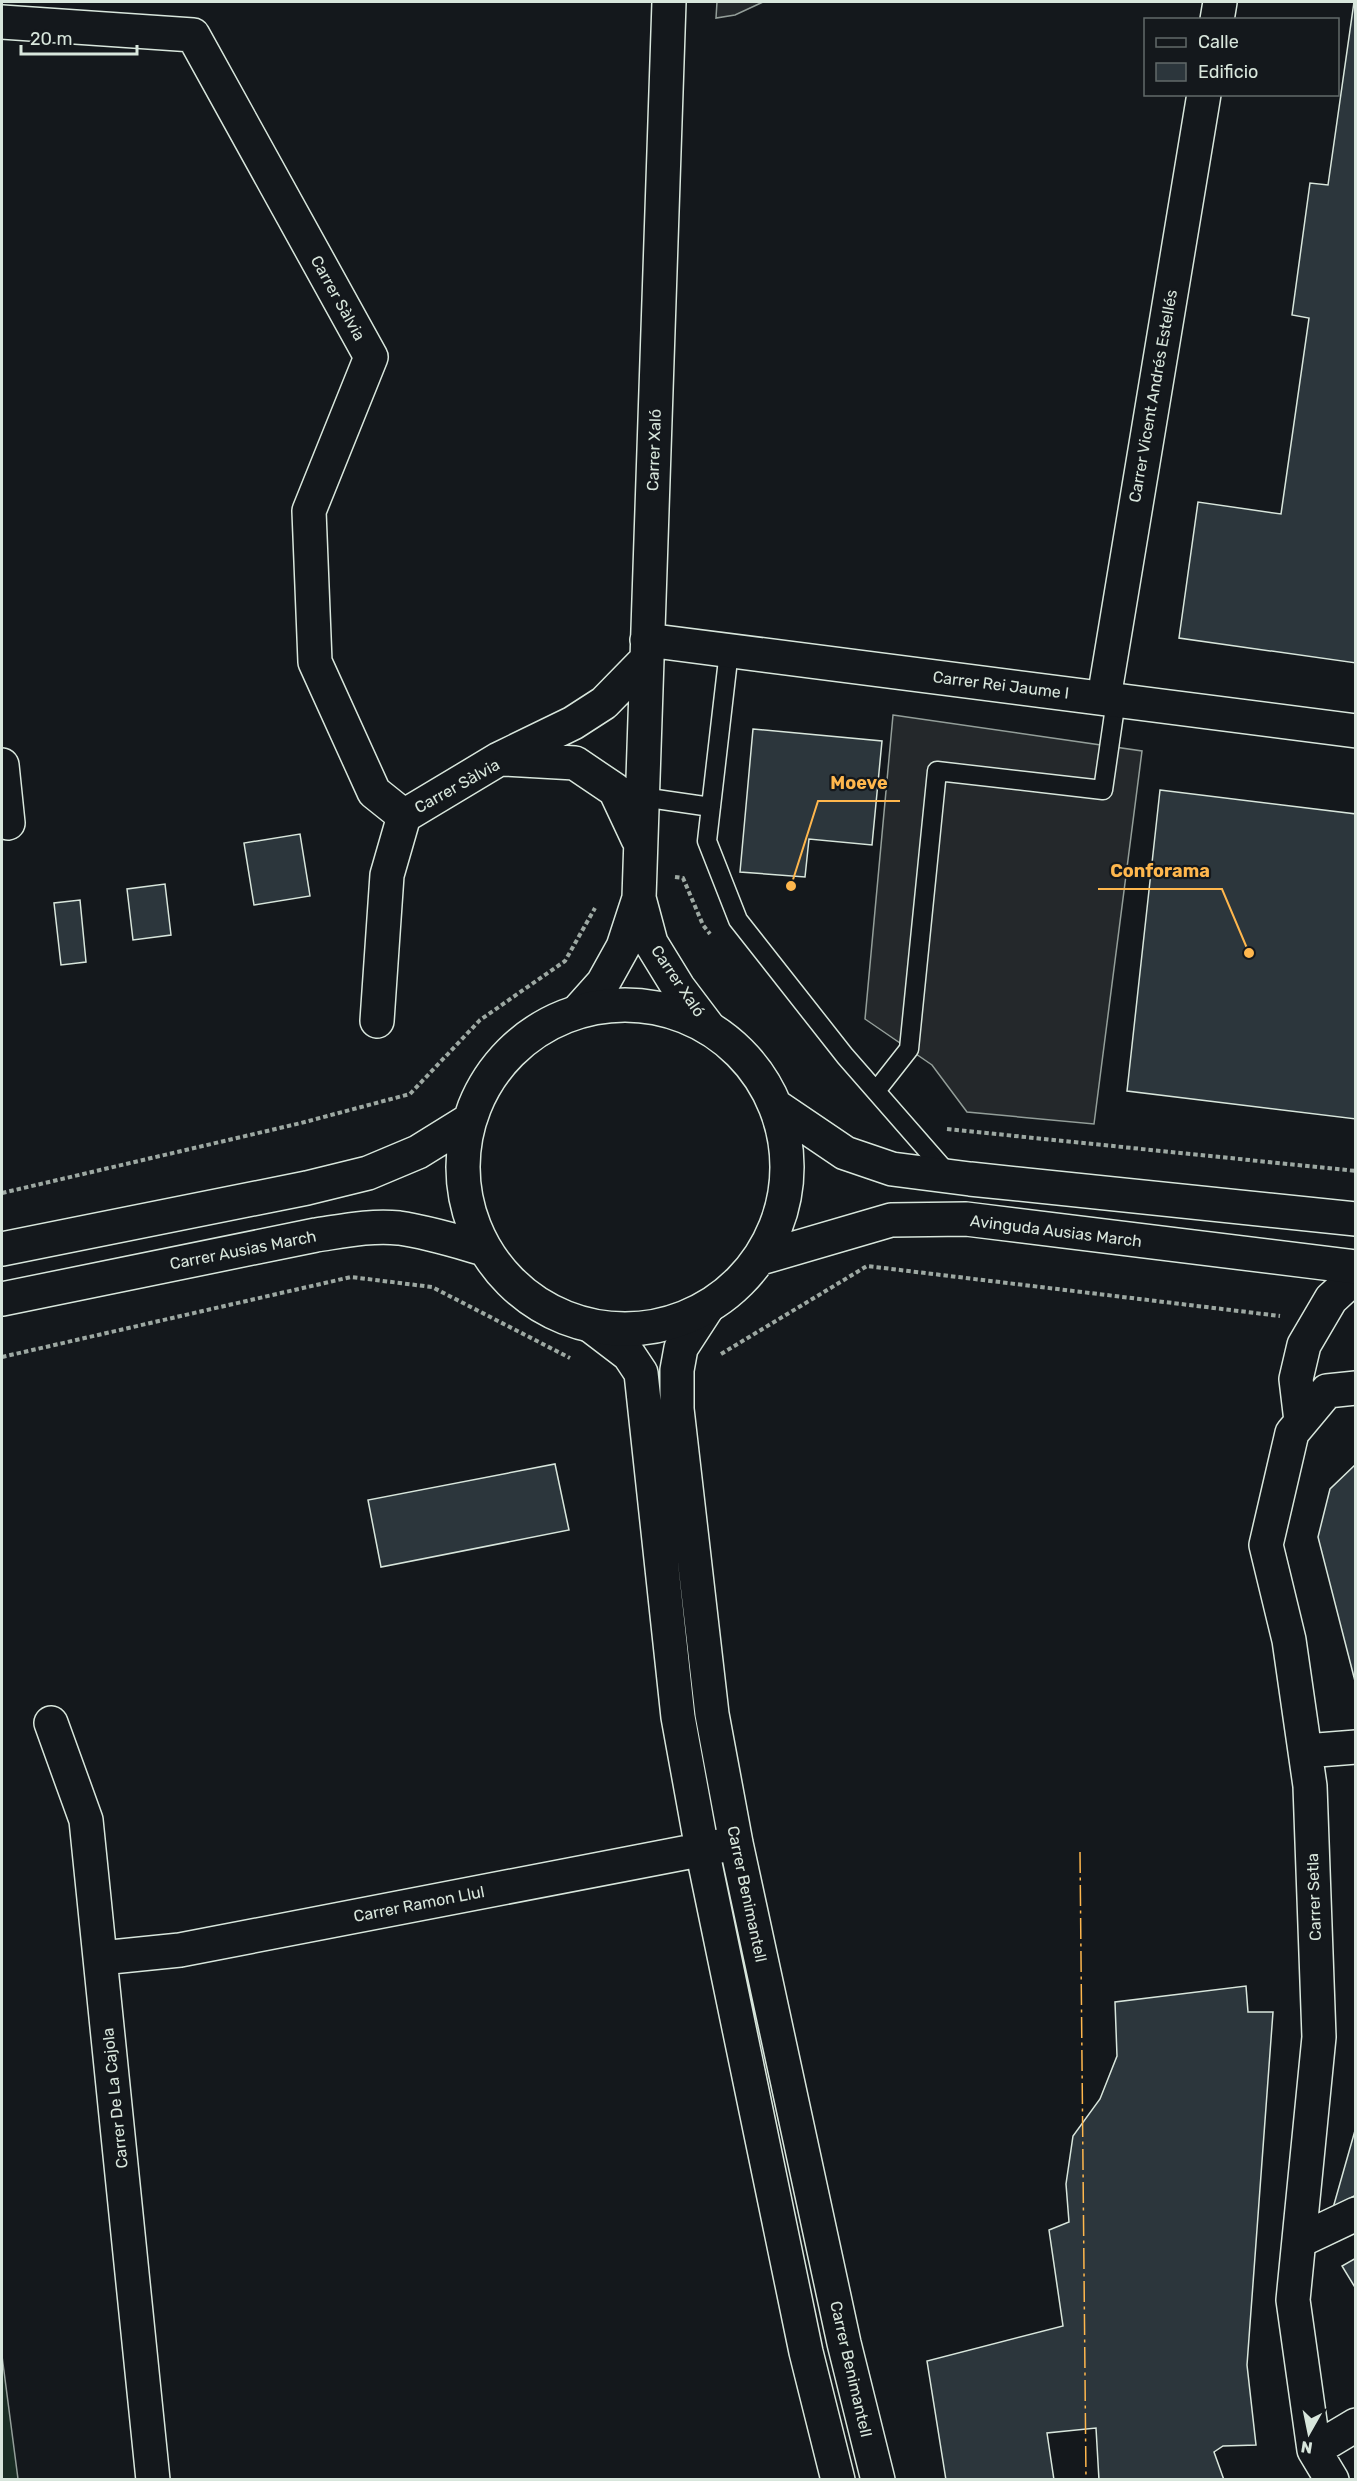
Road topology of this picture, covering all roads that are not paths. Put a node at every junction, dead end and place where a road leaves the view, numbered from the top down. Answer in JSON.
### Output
{"nodes":[{"id":1,"x":669,"y":2,"type":"edge"},
{"id":2,"x":1220,"y":2,"type":"edge"},
{"id":3,"x":1217,"y":18,"type":"edge"},
{"id":4,"x":2,"y":22,"type":"edge"},
{"id":5,"x":1204,"y":96,"type":"edge"},
{"id":6,"x":647,"y":650,"type":"junction"},
{"id":7,"x":729,"y":651,"type":"junction"},
{"id":8,"x":1110,"y":699,"type":"junction"},
{"id":9,"x":1356,"y":730,"type":"edge"},
{"id":10,"x":499,"y":759,"type":"junction"},
{"id":11,"x":2,"y":765,"type":"edge"},
{"id":12,"x":642,"y":797,"type":"junction"},
{"id":13,"x":711,"y":807,"type":"junction"},
{"id":14,"x":404,"y":816,"type":"junction"},
{"id":15,"x":8,"y":823,"type":"dead end"},
{"id":16,"x":640,"y":873,"type":"junction"},
{"id":17,"x":578,"y":1011,"type":"junction"},
{"id":18,"x":377,"y":1021,"type":"dead end"},
{"id":19,"x":709,"y":1028,"type":"junction"},
{"id":20,"x":876,"y":1091,"type":"junction"},
{"id":21,"x":777,"y":1107,"type":"junction"},
{"id":22,"x":468,"y":1120,"type":"junction"},
{"id":23,"x":949,"y":1175,"type":"junction"},
{"id":24,"x":1356,"y":1219,"type":"edge"},
{"id":25,"x":2,"y":1249,"type":"edge"},
{"id":26,"x":484,"y":1249,"type":"junction"},
{"id":27,"x":761,"y":1258,"type":"junction"},
{"id":28,"x":1356,"y":1267,"type":"edge"},
{"id":29,"x":1356,"y":1276,"type":"edge"},
{"id":30,"x":2,"y":1299,"type":"edge"},
{"id":31,"x":707,"y":1308,"type":"junction"},
{"id":32,"x":591,"y":1326,"type":"junction"},
{"id":33,"x":1356,"y":1388,"type":"edge"},
{"id":34,"x":1301,"y":1421,"type":"junction"},
{"id":35,"x":51,"y":1723,"type":"dead end"},
{"id":36,"x":1356,"y":1747,"type":"edge"},
{"id":37,"x":1305,"y":1751,"type":"junction"},
{"id":38,"x":736,"y":1843,"type":"junction"},
{"id":39,"x":702,"y":1849,"type":"junction"},
{"id":40,"x":101,"y":1958,"type":"junction"},
{"id":41,"x":1356,"y":2214,"type":"edge"},
{"id":42,"x":1299,"y":2241,"type":"junction"},
{"id":43,"x":1356,"y":2425,"type":"edge"},
{"id":44,"x":1314,"y":2450,"type":"junction"},
{"id":45,"x":153,"y":2480,"type":"edge"},
{"id":46,"x":838,"y":2480,"type":"edge"},
{"id":47,"x":878,"y":2480,"type":"edge"},
{"id":48,"x":1332,"y":2480,"type":"edge"}],
"edges":[{"from":1,"to":6,"type":"street","name":"Carrer Xaló"},
{"from":2,"to":3,"type":"street"},
{"from":4,"to":14,"type":"street","name":"Carrer Sàlvia"},
{"from":5,"to":8,"type":"street","name":"Carrer Vicent Andrés Estellés"},
{"from":6,"to":7,"type":"street","name":"Carrer Rei Jaume I"},
{"from":6,"to":10,"type":"street"},
{"from":6,"to":12,"type":"street","name":"Carrer Xaló"},
{"from":7,"to":8,"type":"street","name":"Carrer Rei Jaume I"},
{"from":7,"to":13,"type":"lane"},
{"from":8,"to":9,"type":"street","name":"Carrer Rei Jaume I"},
{"from":8,"to":20,"type":"lane"},
{"from":10,"to":14,"type":"street","name":"Carrer Sàlvia"},
{"from":10,"to":16,"type":"street","name":"Carrer Sàlvia"},
{"from":11,"to":15,"type":"street"},
{"from":12,"to":13,"type":"lane"},
{"from":12,"to":16,"type":"street","name":"Carrer Xaló"},
{"from":13,"to":20,"type":"lane"},
{"from":14,"to":18,"type":"street","name":"Carrer Sàlvia"},
{"from":16,"to":17,"type":"street","name":"Carrer Xaló"},
{"from":16,"to":19,"type":"street","name":"Carrer Xaló"},
{"from":17,"to":19,"type":"street"},
{"from":17,"to":22,"type":"street"},
{"from":19,"to":21,"type":"street"},
{"from":20,"to":23,"type":"lane"},
{"from":21,"to":23,"type":"street"},
{"from":21,"to":27,"type":"street"},
{"from":22,"to":25,"type":"street"},
{"from":22,"to":26,"type":"street"},
{"from":23,"to":24,"type":"street"},
{"from":26,"to":30,"type":"street","name":"Carrer Ausias March"},
{"from":26,"to":32,"type":"street"},
{"from":27,"to":28,"type":"street","name":"Avinguda Ausias March"},
{"from":27,"to":31,"type":"street"},
{"from":29,"to":34,"type":"street"},
{"from":31,"to":32,"type":"street"},
{"from":31,"to":38,"type":"street","name":"Carrer Benimantell"},
{"from":32,"to":39,"type":"street","name":"Carrer Benimantell"},
{"from":33,"to":34,"type":"street","name":"Carrer Setla"},
{"from":34,"to":37,"type":"street","name":"Carrer Setla"},
{"from":35,"to":40,"type":"street","name":"Carrer De La Cajola"},
{"from":36,"to":37,"type":"street"},
{"from":37,"to":42,"type":"street","name":"Carrer Setla"},
{"from":38,"to":39,"type":"street","name":"Carrer Ramon Llul"},
{"from":38,"to":47,"type":"street","name":"Carrer Benimantell"},
{"from":39,"to":40,"type":"street","name":"Carrer Ramon Llul"},
{"from":39,"to":46,"type":"street","name":"Carrer Benimantell"},
{"from":40,"to":45,"type":"street","name":"Carrer De La Cajola"},
{"from":41,"to":42,"type":"street"},
{"from":42,"to":44,"type":"street","name":"Carrer Setla"},
{"from":43,"to":44,"type":"street"},
{"from":44,"to":48,"type":"street"}]}
